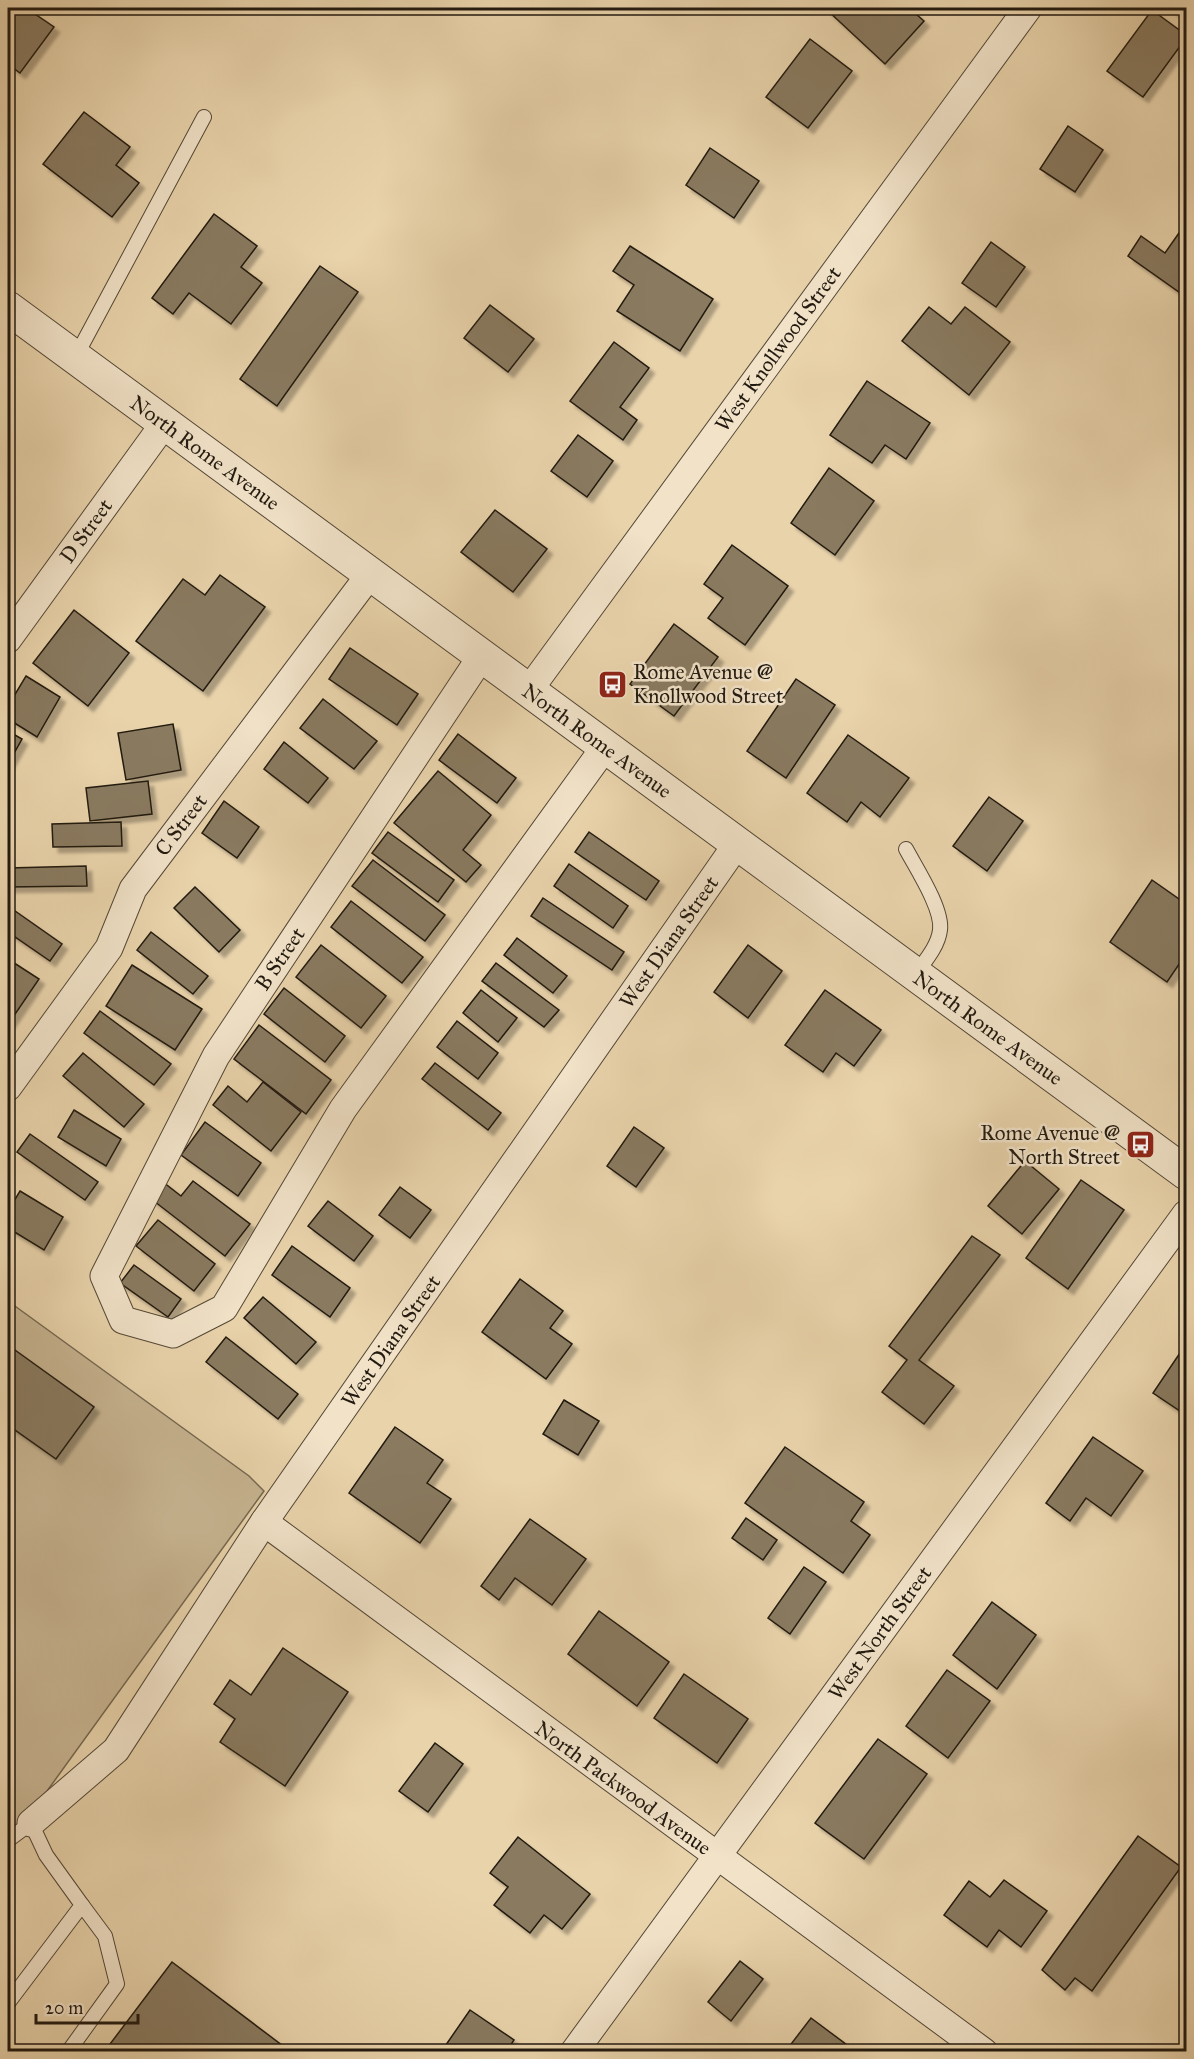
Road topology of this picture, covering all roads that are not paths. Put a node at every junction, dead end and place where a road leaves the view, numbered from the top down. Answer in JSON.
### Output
{"nodes":[{"id":1,"x":1028,"y":8,"type":"edge"},
{"id":2,"x":204,"y":117,"type":"dead end"},
{"id":3,"x":8,"y":308,"type":"edge"},
{"id":4,"x":75,"y":357,"type":"junction"},
{"id":5,"x":164,"y":424,"type":"junction"},
{"id":6,"x":371,"y":573,"type":"junction"},
{"id":7,"x":8,"y":639,"type":"edge"},
{"id":8,"x":481,"y":657,"type":"junction"},
{"id":9,"x":529,"y":690,"type":"junction"},
{"id":10,"x":605,"y":747,"type":"junction"},
{"id":11,"x":737,"y":844,"type":"junction"},
{"id":12,"x":906,"y":849,"type":"dead end"},
{"id":13,"x":915,"y":975,"type":"junction"},
{"id":14,"x":8,"y":1087,"type":"edge"},
{"id":15,"x":1186,"y":1173,"type":"edge"},
{"id":16,"x":1186,"y":1214,"type":"edge"},
{"id":17,"x":264,"y":1522,"type":"junction"},
{"id":18,"x":31,"y":1823,"type":"junction"},
{"id":19,"x":8,"y":1840,"type":"edge"},
{"id":20,"x":716,"y":1856,"type":"junction"},
{"id":21,"x":82,"y":1905,"type":"junction"},
{"id":22,"x":8,"y":2003,"type":"edge"},
{"id":23,"x":68,"y":2052,"type":"edge"},
{"id":24,"x":574,"y":2052,"type":"edge"},
{"id":25,"x":984,"y":2052,"type":"edge"}],
"edges":[{"from":1,"to":9,"type":"street","name":"West Knollwood Street"},
{"from":2,"to":4,"type":"lane"},
{"from":3,"to":4,"type":"street","name":"North Rome Avenue"},
{"from":4,"to":5,"type":"street","name":"North Rome Avenue"},
{"from":5,"to":6,"type":"street","name":"North Rome Avenue"},
{"from":5,"to":7,"type":"street","name":"D Street"},
{"from":6,"to":8,"type":"street","name":"North Rome Avenue"},
{"from":6,"to":14,"type":"street","name":"C Street"},
{"from":8,"to":9,"type":"street","name":"North Rome Avenue"},
{"from":8,"to":10,"type":"street","name":"B Street"},
{"from":9,"to":10,"type":"street","name":"North Rome Avenue"},
{"from":10,"to":11,"type":"street","name":"North Rome Avenue"},
{"from":11,"to":13,"type":"street","name":"North Rome Avenue"},
{"from":11,"to":17,"type":"street","name":"West Diana Street"},
{"from":12,"to":13,"type":"lane"},
{"from":13,"to":15,"type":"street","name":"North Rome Avenue"},
{"from":16,"to":20,"type":"street","name":"West North Street"},
{"from":17,"to":18,"type":"street","name":"West Diana Street"},
{"from":17,"to":20,"type":"street","name":"North Packwood Avenue"},
{"from":18,"to":19,"type":"lane"},
{"from":18,"to":21,"type":"lane"},
{"from":20,"to":24,"type":"street","name":"West North Street"},
{"from":20,"to":25,"type":"street","name":"North Packwood Avenue"},
{"from":21,"to":22,"type":"lane"},
{"from":21,"to":23,"type":"lane"}]}
